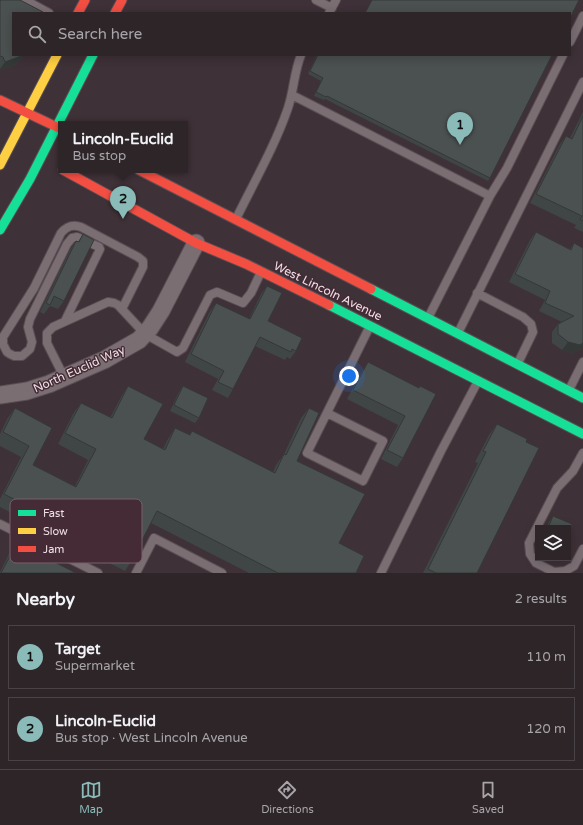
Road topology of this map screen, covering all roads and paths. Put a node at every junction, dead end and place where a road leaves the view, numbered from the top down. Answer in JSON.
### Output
{"nodes":[{"id":1,"x":25,"y":0,"type":"edge"},
{"id":2,"x":85,"y":0,"type":"edge"},
{"id":3,"x":122,"y":0,"type":"edge"},
{"id":4,"x":316,"y":0,"type":"edge"},
{"id":5,"x":336,"y":0,"type":"edge"},
{"id":6,"x":330,"y":10,"type":"edge"},
{"id":7,"x":48,"y":12,"type":"edge"},
{"id":8,"x":79,"y":12,"type":"edge"},
{"id":9,"x":116,"y":12,"type":"edge"},
{"id":10,"x":583,"y":16,"type":"edge"},
{"id":11,"x":571,"y":40,"type":"edge"},
{"id":12,"x":55,"y":56,"type":"edge"},
{"id":13,"x":93,"y":56,"type":"edge"},
{"id":14,"x":301,"y":56,"type":"edge"},
{"id":15,"x":563,"y":56,"type":"edge"},
{"id":16,"x":583,"y":82,"type":"edge"},
{"id":17,"x":292,"y":95,"type":"junction"},
{"id":18,"x":0,"y":100,"type":"edge"},
{"id":19,"x":27,"y":112,"type":"junction"},
{"id":20,"x":62,"y":121,"type":"edge"},
{"id":21,"x":58,"y":128,"type":"edge"},
{"id":22,"x":58,"y":135,"type":"edge"},
{"id":23,"x":30,"y":152,"type":"dead end"},
{"id":24,"x":0,"y":165,"type":"edge"},
{"id":25,"x":54,"y":165,"type":"edge"},
{"id":26,"x":69,"y":173,"type":"edge"},
{"id":27,"x":145,"y":173,"type":"edge"},
{"id":28,"x":490,"y":196,"type":"junction"},
{"id":29,"x":236,"y":219,"type":"junction"},
{"id":30,"x":0,"y":230,"type":"edge"},
{"id":31,"x":196,"y":243,"type":"junction"},
{"id":32,"x":262,"y":272,"type":"junction"},
{"id":33,"x":477,"y":293,"type":"junction"},
{"id":34,"x":122,"y":310,"type":"junction"},
{"id":35,"x":428,"y":318,"type":"junction"},
{"id":36,"x":65,"y":322,"type":"junction"},
{"id":37,"x":370,"y":326,"type":"junction"},
{"id":38,"x":145,"y":334,"type":"junction"},
{"id":39,"x":458,"y":334,"type":"junction"},
{"id":40,"x":583,"y":362,"type":"edge"},
{"id":41,"x":517,"y":364,"type":"junction"},
{"id":42,"x":64,"y":377,"type":"junction"},
{"id":43,"x":480,"y":378,"type":"junction"},
{"id":44,"x":568,"y":391,"type":"junction"},
{"id":45,"x":0,"y":396,"type":"edge"},
{"id":46,"x":583,"y":398,"type":"edge"},
{"id":47,"x":327,"y":413,"type":"junction"},
{"id":48,"x":583,"y":434,"type":"edge"},
{"id":49,"x":583,"y":453,"type":"edge"},
{"id":50,"x":0,"y":524,"type":"edge"},
{"id":51,"x":10,"y":529,"type":"edge"},
{"id":52,"x":583,"y":549,"type":"edge"},
{"id":53,"x":142,"y":561,"type":"edge"},
{"id":54,"x":78,"y":563,"type":"edge"},
{"id":55,"x":141,"y":563,"type":"edge"},
{"id":56,"x":98,"y":573,"type":"edge"},
{"id":57,"x":136,"y":573,"type":"edge"},
{"id":58,"x":222,"y":573,"type":"edge"},
{"id":59,"x":381,"y":573,"type":"edge"}],
"edges":[{"from":1,"to":7,"type":"lane"},
{"from":2,"to":8,"type":"main road"},
{"from":3,"to":9,"type":"main road"},
{"from":4,"to":6,"type":"lane"},
{"from":5,"to":6,"type":"lane"},
{"from":10,"to":11,"type":"lane"},
{"from":12,"to":19,"type":"main road"},
{"from":13,"to":20,"type":"main road"},
{"from":14,"to":17,"type":"lane"},
{"from":15,"to":28,"type":"lane"},
{"from":16,"to":33,"type":"lane"},
{"from":17,"to":28,"type":"lane"},
{"from":17,"to":29,"type":"lane"},
{"from":18,"to":19,"type":"main road"},
{"from":19,"to":21,"type":"main road"},
{"from":19,"to":24,"type":"main road"},
{"from":22,"to":25,"type":"main road"},
{"from":23,"to":25,"type":"main road","name":"West Lincoln Avenue"},
{"from":25,"to":30,"type":"main road"},
{"from":26,"to":31,"type":"main road","name":"West Lincoln Avenue"},
{"from":27,"to":29,"type":"main road","name":"West Lincoln Avenue"},
{"from":28,"to":35,"type":"lane"},
{"from":29,"to":35,"type":"main road","name":"West Lincoln Avenue"},
{"from":31,"to":32,"type":"main road","name":"West Lincoln Avenue"},
{"from":31,"to":38,"type":"street","name":"North Euclid Way"},
{"from":32,"to":37,"type":"main road","name":"West Lincoln Avenue"},
{"from":32,"to":38,"type":"lane"},
{"from":33,"to":39,"type":"lane"},
{"from":33,"to":41,"type":"lane"},
{"from":34,"to":36,"type":"lane"},
{"from":34,"to":36,"type":"lane"},
{"from":34,"to":38,"type":"lane"},
{"from":35,"to":39,"type":"main road","name":"West Lincoln Avenue"},
{"from":36,"to":42,"type":"lane"},
{"from":37,"to":43,"type":"main road","name":"West Lincoln Avenue"},
{"from":37,"to":47,"type":"lane"},
{"from":38,"to":42,"type":"street","name":"North Euclid Way"},
{"from":39,"to":41,"type":"main road","name":"West Lincoln Avenue"},
{"from":40,"to":44,"type":"lane"},
{"from":41,"to":44,"type":"main road","name":"West Lincoln Avenue"},
{"from":42,"to":45,"type":"street","name":"North Euclid Way"},
{"from":43,"to":48,"type":"main road","name":"West Lincoln Avenue"},
{"from":43,"to":59,"type":"lane"},
{"from":44,"to":46,"type":"main road","name":"West Lincoln Avenue"},
{"from":47,"to":47,"type":"lane"},
{"from":49,"to":52,"type":"lane"},
{"from":50,"to":51,"type":"lane"},
{"from":53,"to":58,"type":"lane"},
{"from":54,"to":56,"type":"lane"},
{"from":55,"to":57,"type":"lane"}]}
